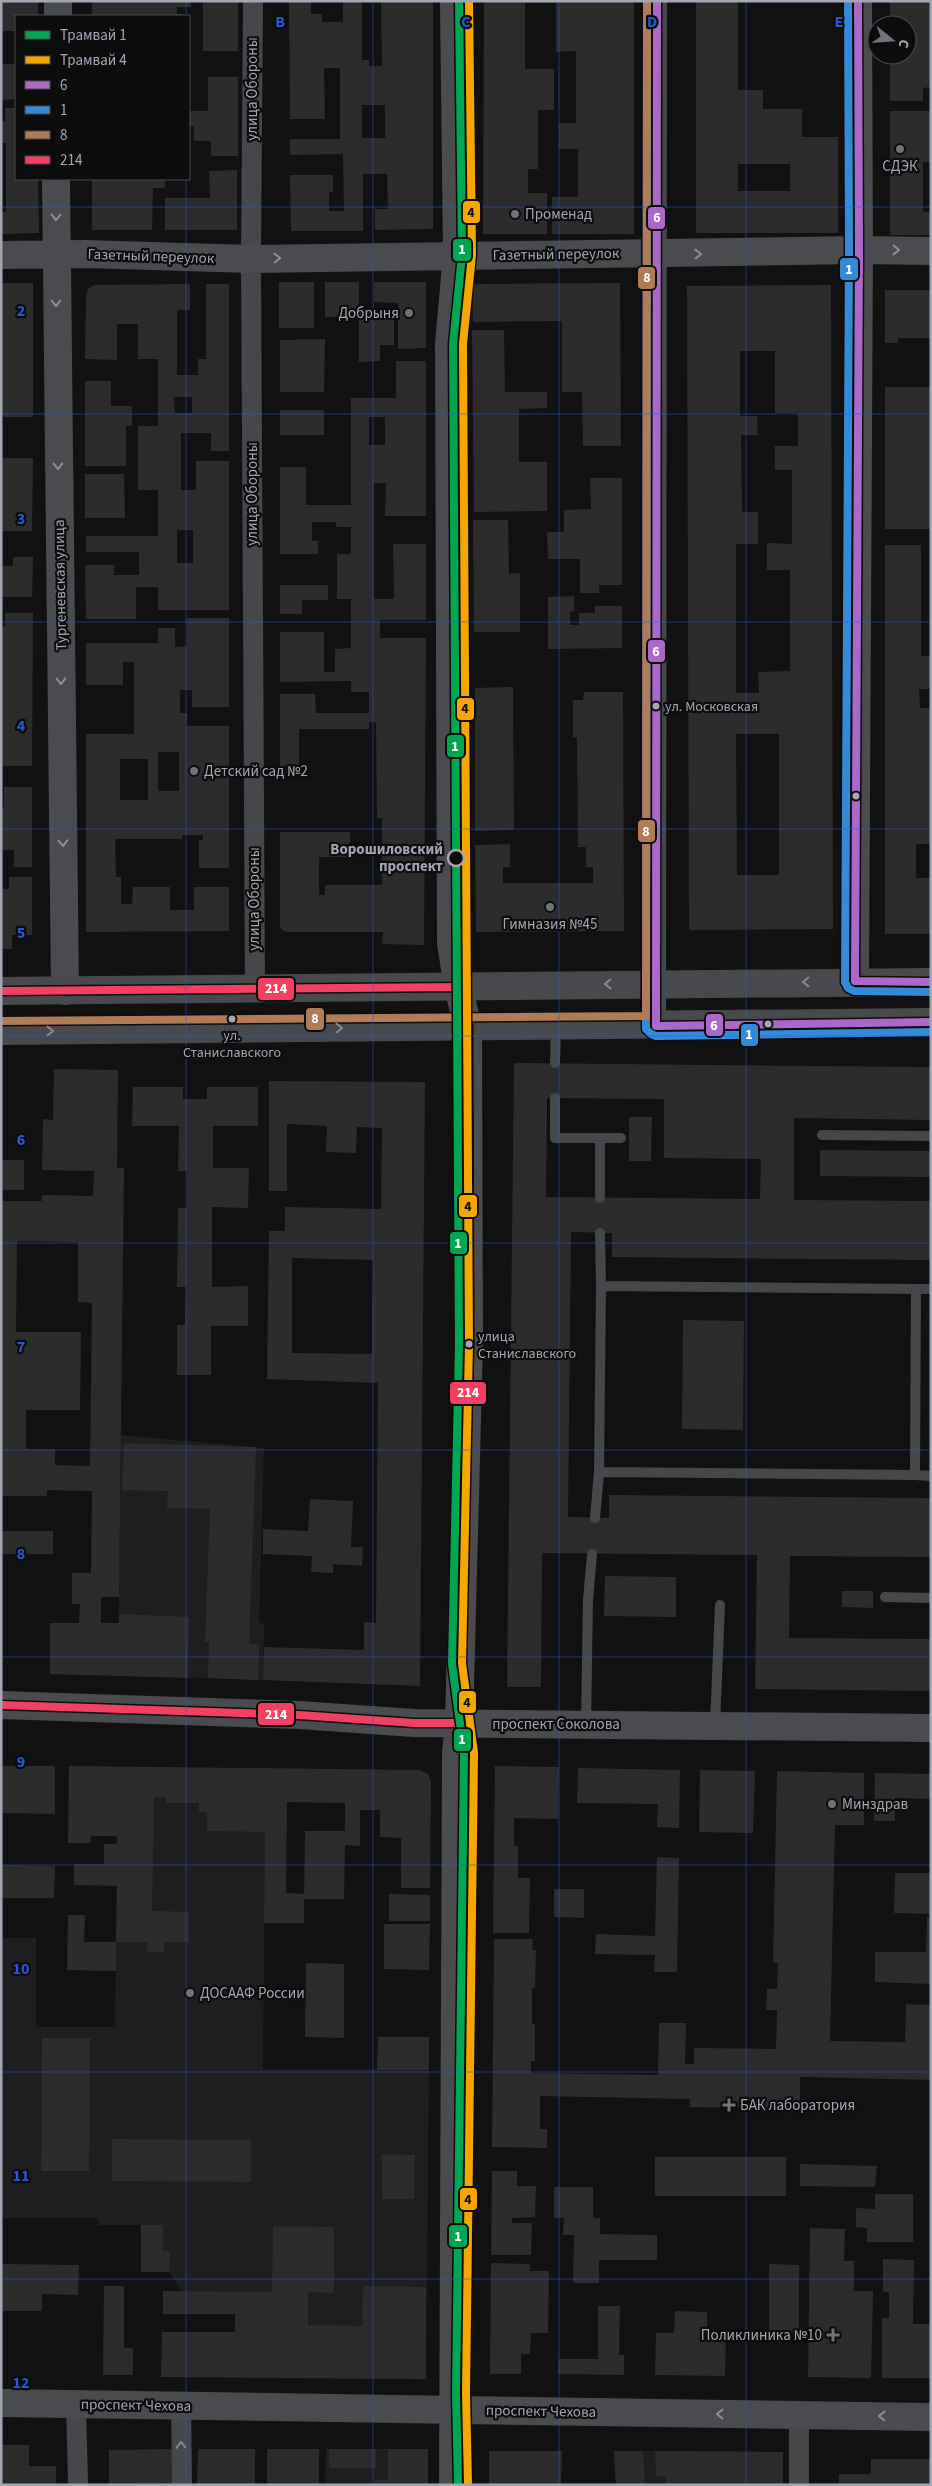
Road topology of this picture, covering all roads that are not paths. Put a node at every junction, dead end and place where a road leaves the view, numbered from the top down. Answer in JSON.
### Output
{"nodes":[{"id":1,"x":58,"y":1,"type":"edge"},
{"id":2,"x":253,"y":1,"type":"edge"},
{"id":3,"x":454,"y":1,"type":"edge"},
{"id":4,"x":657,"y":1,"type":"edge"},
{"id":5,"x":858,"y":1,"type":"edge"},
{"id":6,"x":58,"y":15,"type":"edge"},
{"id":7,"x":56,"y":180,"type":"edge"},
{"id":8,"x":859,"y":250,"type":"junction"},
{"id":9,"x":931,"y":251,"type":"edge"},
{"id":10,"x":56,"y":254,"type":"junction"},
{"id":11,"x":657,"y":254,"type":"junction"},
{"id":12,"x":1,"y":255,"type":"edge"},
{"id":13,"x":457,"y":255,"type":"junction"},
{"id":14,"x":251,"y":259,"type":"junction"},
{"id":15,"x":855,"y":981,"type":"junction"},
{"id":16,"x":931,"y":982,"type":"edge"},
{"id":17,"x":657,"y":983,"type":"junction"},
{"id":18,"x":458,"y":987,"type":"junction"},
{"id":19,"x":255,"y":988,"type":"junction"},
{"id":20,"x":1,"y":991,"type":"edge"},
{"id":21,"x":65,"y":991,"type":"junction"},
{"id":22,"x":931,"y":1022,"type":"edge"},
{"id":23,"x":556,"y":1025,"type":"junction"},
{"id":24,"x":468,"y":1026,"type":"junction"},
{"id":25,"x":656,"y":1026,"type":"junction"},
{"id":26,"x":1,"y":1031,"type":"edge"},
{"id":27,"x":555,"y":1063,"type":"dead end"},
{"id":28,"x":555,"y":1098,"type":"dead end"},
{"id":29,"x":822,"y":1135,"type":"dead end"},
{"id":30,"x":931,"y":1136,"type":"edge"},
{"id":31,"x":600,"y":1138,"type":"junction"},
{"id":32,"x":621,"y":1138,"type":"dead end"},
{"id":33,"x":600,"y":1198,"type":"dead end"},
{"id":34,"x":600,"y":1232,"type":"dead end"},
{"id":35,"x":600,"y":1286,"type":"junction"},
{"id":36,"x":916,"y":1289,"type":"junction"},
{"id":37,"x":931,"y":1289,"type":"edge"},
{"id":38,"x":599,"y":1472,"type":"junction"},
{"id":39,"x":915,"y":1475,"type":"junction"},
{"id":40,"x":931,"y":1476,"type":"edge"},
{"id":41,"x":595,"y":1518,"type":"dead end"},
{"id":42,"x":592,"y":1554,"type":"dead end"},
{"id":43,"x":885,"y":1597,"type":"dead end"},
{"id":44,"x":931,"y":1598,"type":"edge"},
{"id":45,"x":720,"y":1605,"type":"dead end"},
{"id":46,"x":1,"y":1705,"type":"edge"},
{"id":47,"x":459,"y":1723,"type":"junction"},
{"id":48,"x":586,"y":1724,"type":"junction"},
{"id":49,"x":714,"y":1726,"type":"junction"},
{"id":50,"x":931,"y":1728,"type":"edge"},
{"id":51,"x":1,"y":2403,"type":"edge"},
{"id":52,"x":76,"y":2404,"type":"junction"},
{"id":53,"x":181,"y":2405,"type":"junction"},
{"id":54,"x":451,"y":2410,"type":"junction"},
{"id":55,"x":800,"y":2415,"type":"junction"},
{"id":56,"x":931,"y":2417,"type":"edge"},
{"id":57,"x":78,"y":2485,"type":"edge"},
{"id":58,"x":182,"y":2485,"type":"edge"},
{"id":59,"x":452,"y":2485,"type":"edge"},
{"id":60,"x":799,"y":2485,"type":"edge"}],
"edges":[{"from":1,"to":6,"type":"street"},
{"from":2,"to":14,"type":"street","name":"улица Обороны"},
{"from":3,"to":13,"type":"street"},
{"from":4,"to":11,"type":"street"},
{"from":5,"to":8,"type":"street"},
{"from":7,"to":10,"type":"street","name":"Тургеневская улица","one_way":true},
{"from":8,"to":9,"type":"street","name":"Газетный переулок","one_way":true},
{"from":11,"to":8,"type":"street","name":"Газетный переулок","one_way":true},
{"from":8,"to":15,"type":"street"},
{"from":10,"to":12,"type":"street","name":"Газетный переулок"},
{"from":10,"to":14,"type":"street","name":"Газетный переулок"},
{"from":10,"to":21,"type":"street","name":"Тургеневская улица","one_way":true},
{"from":11,"to":13,"type":"street","name":"Газетный переулок"},
{"from":11,"to":17,"type":"street"},
{"from":14,"to":13,"type":"street","name":"Газетный переулок","one_way":true},
{"from":13,"to":18,"type":"street"},
{"from":14,"to":19,"type":"street","name":"улица Обороны"},
{"from":15,"to":16,"type":"main road"},
{"from":15,"to":17,"type":"main road","one_way":true},
{"from":17,"to":18,"type":"main road","one_way":true},
{"from":17,"to":25,"type":"street"},
{"from":18,"to":19,"type":"main road"},
{"from":18,"to":24,"type":"street"},
{"from":19,"to":21,"type":"main road"},
{"from":20,"to":21,"type":"main road"},
{"from":22,"to":25,"type":"main road"},
{"from":23,"to":24,"type":"main road"},
{"from":23,"to":25,"type":"main road"},
{"from":23,"to":27,"type":"lane"},
{"from":26,"to":24,"type":"main road","one_way":true},
{"from":24,"to":47,"type":"street"},
{"from":28,"to":31,"type":"lane"},
{"from":29,"to":30,"type":"lane"},
{"from":31,"to":32,"type":"lane"},
{"from":31,"to":33,"type":"lane"},
{"from":34,"to":35,"type":"lane"},
{"from":35,"to":36,"type":"lane"},
{"from":35,"to":38,"type":"lane"},
{"from":36,"to":37,"type":"lane"},
{"from":36,"to":39,"type":"lane"},
{"from":38,"to":39,"type":"lane"},
{"from":38,"to":41,"type":"lane"},
{"from":39,"to":40,"type":"lane"},
{"from":42,"to":48,"type":"lane"},
{"from":43,"to":44,"type":"lane"},
{"from":45,"to":49,"type":"lane"},
{"from":46,"to":47,"type":"street","name":"проспект Соколова"},
{"from":47,"to":48,"type":"street","name":"проспект Соколова"},
{"from":47,"to":54,"type":"street"},
{"from":48,"to":49,"type":"street","name":"проспект Соколова"},
{"from":49,"to":50,"type":"street","name":"проспект Соколова"},
{"from":51,"to":52,"type":"street","name":"проспект Чехова"},
{"from":52,"to":53,"type":"street","name":"проспект Чехова"},
{"from":52,"to":57,"type":"street"},
{"from":53,"to":54,"type":"street","name":"проспект Чехова"},
{"from":58,"to":53,"type":"street","one_way":true},
{"from":55,"to":54,"type":"street","name":"проспект Чехова","one_way":true},
{"from":54,"to":59,"type":"street"},
{"from":56,"to":55,"type":"street","name":"проспект Чехова","one_way":true},
{"from":55,"to":60,"type":"street"}]}
